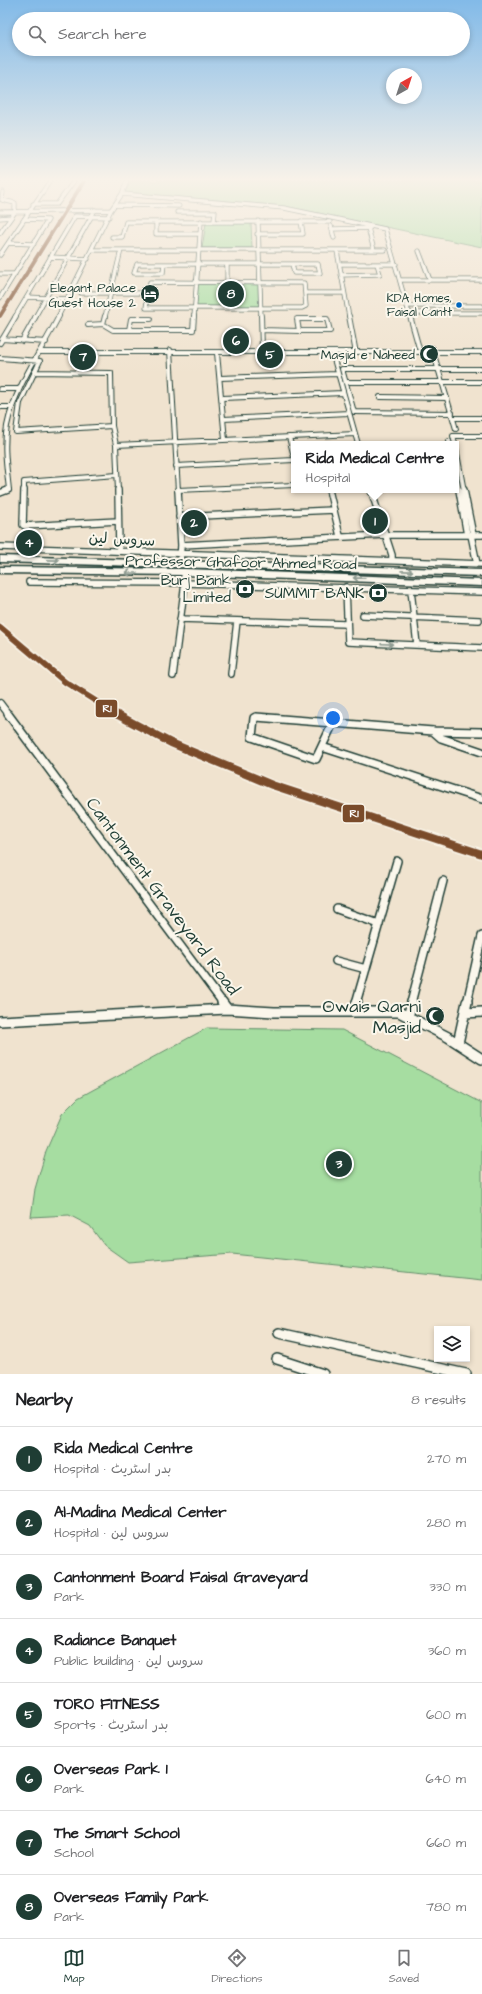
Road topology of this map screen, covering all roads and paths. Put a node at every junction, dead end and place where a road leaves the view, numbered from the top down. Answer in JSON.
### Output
{"nodes":[{"id":1,"x":7,"y":245,"type":"edge"},
{"id":2,"x":33,"y":245,"type":"edge"},
{"id":3,"x":58,"y":245,"type":"edge"},
{"id":4,"x":75,"y":245,"type":"edge"},
{"id":5,"x":95,"y":245,"type":"edge"},
{"id":6,"x":199,"y":245,"type":"edge"},
{"id":7,"x":257,"y":245,"type":"edge"},
{"id":8,"x":373,"y":245,"type":"edge"},
{"id":9,"x":391,"y":245,"type":"edge"},
{"id":10,"x":93,"y":250,"type":"junction"},
{"id":11,"x":122,"y":250,"type":"junction"},
{"id":12,"x":198,"y":250,"type":"junction"},
{"id":13,"x":257,"y":250,"type":"junction"},
{"id":14,"x":337,"y":250,"type":"junction"},
{"id":15,"x":374,"y":250,"type":"junction"},
{"id":16,"x":384,"y":250,"type":"dead end"},
{"id":17,"x":419,"y":250,"type":"dead end"},
{"id":18,"x":0,"y":255,"type":"edge"},
{"id":19,"x":50,"y":258,"type":"junction"},
{"id":20,"x":68,"y":258,"type":"junction"},
{"id":21,"x":88,"y":259,"type":"junction"},
{"id":22,"x":164,"y":264,"type":"junction"},
{"id":23,"x":197,"y":264,"type":"junction"},
{"id":24,"x":227,"y":264,"type":"junction"},
{"id":25,"x":258,"y":264,"type":"junction"},
{"id":26,"x":292,"y":264,"type":"junction"},
{"id":27,"x":340,"y":264,"type":"junction"},
{"id":28,"x":377,"y":264,"type":"junction"},
{"id":29,"x":396,"y":264,"type":"junction"},
{"id":30,"x":0,"y":274,"type":"edge"},
{"id":31,"x":15,"y":274,"type":"junction"},
{"id":32,"x":341,"y":275,"type":"junction"},
{"id":33,"x":400,"y":280,"type":"junction"},
{"id":34,"x":430,"y":280,"type":"junction"},
{"id":35,"x":482,"y":280,"type":"edge"},
{"id":36,"x":196,"y":283,"type":"junction"},
{"id":37,"x":227,"y":283,"type":"junction"},
{"id":38,"x":259,"y":283,"type":"junction"},
{"id":39,"x":0,"y":288,"type":"edge"},
{"id":40,"x":6,"y":289,"type":"junction"},
{"id":41,"x":81,"y":293,"type":"dead end"},
{"id":42,"x":111,"y":293,"type":"junction"},
{"id":43,"x":148,"y":293,"type":"junction"},
{"id":44,"x":305,"y":293,"type":"junction"},
{"id":45,"x":344,"y":293,"type":"junction"},
{"id":46,"x":27,"y":297,"type":"junction"},
{"id":47,"x":46,"y":297,"type":"junction"},
{"id":48,"x":0,"y":298,"type":"edge"},
{"id":49,"x":68,"y":299,"type":"junction"},
{"id":50,"x":408,"y":306,"type":"junction"},
{"id":51,"x":482,"y":306,"type":"edge"},
{"id":52,"x":194,"y":308,"type":"junction"},
{"id":53,"x":261,"y":308,"type":"junction"},
{"id":54,"x":409,"y":313,"type":"junction"},
{"id":55,"x":482,"y":313,"type":"edge"},
{"id":56,"x":151,"y":319,"type":"dead end"},
{"id":57,"x":103,"y":324,"type":"junction"},
{"id":58,"x":88,"y":325,"type":"dead end"},
{"id":59,"x":129,"y":330,"type":"junction"},
{"id":60,"x":262,"y":330,"type":"junction"},
{"id":61,"x":299,"y":331,"type":"junction"},
{"id":62,"x":1,"y":341,"type":"edge"},
{"id":63,"x":22,"y":341,"type":"junction"},
{"id":64,"x":46,"y":342,"type":"junction"},
{"id":65,"x":262,"y":348,"type":"junction"},
{"id":66,"x":355,"y":348,"type":"junction"},
{"id":67,"x":419,"y":348,"type":"junction"},
{"id":68,"x":482,"y":349,"type":"edge"},
{"id":69,"x":42,"y":350,"type":"junction"},
{"id":70,"x":432,"y":350,"type":"junction"},
{"id":71,"x":170,"y":351,"type":"junction"},
{"id":72,"x":216,"y":352,"type":"junction"},
{"id":73,"x":332,"y":352,"type":"junction"},
{"id":74,"x":482,"y":352,"type":"edge"},
{"id":75,"x":0,"y":358,"type":"edge"},
{"id":76,"x":35,"y":359,"type":"junction"},
{"id":77,"x":439,"y":369,"type":"junction"},
{"id":78,"x":482,"y":369,"type":"edge"},
{"id":79,"x":34,"y":372,"type":"junction"},
{"id":80,"x":337,"y":374,"type":"junction"},
{"id":81,"x":220,"y":378,"type":"junction"},
{"id":82,"x":346,"y":382,"type":"junction"},
{"id":83,"x":443,"y":382,"type":"junction"},
{"id":84,"x":482,"y":382,"type":"edge"},
{"id":85,"x":0,"y":389,"type":"edge"},
{"id":86,"x":18,"y":389,"type":"junction"},
{"id":87,"x":343,"y":393,"type":"junction"},
{"id":88,"x":380,"y":397,"type":"dead end"},
{"id":89,"x":222,"y":398,"type":"junction"},
{"id":90,"x":447,"y":398,"type":"junction"},
{"id":91,"x":0,"y":407,"type":"edge"},
{"id":92,"x":12,"y":407,"type":"junction"},
{"id":93,"x":349,"y":413,"type":"junction"},
{"id":94,"x":452,"y":415,"type":"junction"},
{"id":95,"x":482,"y":418,"type":"edge"},
{"id":96,"x":223,"y":419,"type":"junction"},
{"id":97,"x":7,"y":426,"type":"junction"},
{"id":98,"x":112,"y":426,"type":"junction"},
{"id":99,"x":0,"y":427,"type":"edge"},
{"id":100,"x":456,"y":429,"type":"dead end"},
{"id":101,"x":355,"y":434,"type":"junction"},
{"id":102,"x":482,"y":436,"type":"edge"},
{"id":103,"x":289,"y":437,"type":"junction"},
{"id":104,"x":225,"y":440,"type":"junction"},
{"id":105,"x":357,"y":441,"type":"edge"},
{"id":106,"x":454,"y":441,"type":"edge"},
{"id":107,"x":175,"y":442,"type":"junction"},
{"id":108,"x":116,"y":445,"type":"junction"},
{"id":109,"x":291,"y":445,"type":"edge"},
{"id":110,"x":2,"y":446,"type":"edge"},
{"id":111,"x":291,"y":460,"type":"edge"},
{"id":112,"x":176,"y":466,"type":"junction"},
{"id":113,"x":6,"y":467,"type":"junction"},
{"id":114,"x":459,"y":467,"type":"edge"},
{"id":115,"x":0,"y":468,"type":"edge"},
{"id":116,"x":117,"y":476,"type":"junction"},
{"id":117,"x":291,"y":485,"type":"edge"},
{"id":118,"x":459,"y":489,"type":"edge"},
{"id":119,"x":177,"y":490,"type":"junction"},
{"id":120,"x":0,"y":493,"type":"edge"},
{"id":121,"x":330,"y":493,"type":"edge"},
{"id":122,"x":372,"y":493,"type":"edge"},
{"id":123,"x":334,"y":510,"type":"junction"},
{"id":124,"x":179,"y":517,"type":"junction"},
{"id":125,"x":118,"y":521,"type":"junction"},
{"id":126,"x":385,"y":535,"type":"junction"},
{"id":127,"x":470,"y":535,"type":"junction"},
{"id":128,"x":482,"y":535,"type":"edge"},
{"id":129,"x":340,"y":536,"type":"junction"},
{"id":130,"x":181,"y":545,"type":"junction"},
{"id":131,"x":0,"y":547,"type":"edge"},
{"id":132,"x":119,"y":550,"type":"junction"},
{"id":133,"x":181,"y":554,"type":"junction"},
{"id":134,"x":0,"y":559,"type":"edge"},
{"id":135,"x":392,"y":561,"type":"junction"},
{"id":136,"x":180,"y":563,"type":"junction"},
{"id":137,"x":479,"y":564,"type":"edge"},
{"id":138,"x":0,"y":570,"type":"edge"},
{"id":139,"x":184,"y":572,"type":"junction"},
{"id":140,"x":482,"y":573,"type":"edge"},
{"id":141,"x":389,"y":575,"type":"junction"},
{"id":142,"x":29,"y":582,"type":"dead end"},
{"id":143,"x":185,"y":583,"type":"junction"},
{"id":144,"x":482,"y":583,"type":"edge"},
{"id":145,"x":346,"y":587,"type":"junction"},
{"id":146,"x":411,"y":590,"type":"junction"},
{"id":147,"x":482,"y":592,"type":"edge"},
{"id":148,"x":363,"y":615,"type":"dead end"},
{"id":149,"x":414,"y":617,"type":"junction"},
{"id":150,"x":180,"y":619,"type":"junction"},
{"id":151,"x":479,"y":620,"type":"dead end"},
{"id":152,"x":237,"y":621,"type":"junction"},
{"id":153,"x":346,"y":624,"type":"junction"},
{"id":154,"x":417,"y":645,"type":"junction"},
{"id":155,"x":482,"y":648,"type":"edge"},
{"id":156,"x":231,"y":674,"type":"dead end"},
{"id":157,"x":173,"y":676,"type":"dead end"},
{"id":158,"x":0,"y":702,"type":"edge"},
{"id":159,"x":333,"y":723,"type":"junction"},
{"id":160,"x":434,"y":731,"type":"junction"},
{"id":161,"x":482,"y":732,"type":"edge"},
{"id":162,"x":322,"y":747,"type":"junction"},
{"id":163,"x":482,"y":752,"type":"edge"},
{"id":164,"x":482,"y":799,"type":"edge"},
{"id":165,"x":397,"y":861,"type":"dead end"},
{"id":166,"x":443,"y":881,"type":"dead end"},
{"id":167,"x":337,"y":909,"type":"dead end"},
{"id":168,"x":379,"y":924,"type":"junction"},
{"id":169,"x":482,"y":936,"type":"edge"},
{"id":170,"x":480,"y":954,"type":"edge"},
{"id":171,"x":336,"y":961,"type":"dead end"},
{"id":172,"x":366,"y":969,"type":"junction"},
{"id":173,"x":227,"y":1009,"type":"junction"},
{"id":174,"x":354,"y":1012,"type":"junction"},
{"id":175,"x":482,"y":1012,"type":"edge"},
{"id":176,"x":465,"y":1013,"type":"junction"},
{"id":177,"x":408,"y":1017,"type":"junction"},
{"id":178,"x":0,"y":1021,"type":"edge"},
{"id":179,"x":458,"y":1043,"type":"junction"},
{"id":180,"x":482,"y":1058,"type":"edge"},
{"id":181,"x":279,"y":1333,"type":"dead end"},
{"id":182,"x":277,"y":1359,"type":"dead end"},
{"id":183,"x":323,"y":1374,"type":"edge"},
{"id":184,"x":466,"y":1374,"type":"edge"}],
"edges":[{"from":1,"to":18,"type":"street"},
{"from":2,"to":31,"type":"street"},
{"from":3,"to":19,"type":"street"},
{"from":4,"to":20,"type":"street"},
{"from":5,"to":10,"type":"street"},
{"from":6,"to":12,"type":"street"},
{"from":7,"to":13,"type":"street"},
{"from":8,"to":15,"type":"street"},
{"from":9,"to":29,"type":"street"},
{"from":10,"to":11,"type":"street"},
{"from":10,"to":21,"type":"street"},
{"from":11,"to":12,"type":"street"},
{"from":11,"to":42,"type":"street"},
{"from":12,"to":13,"type":"street"},
{"from":12,"to":23,"type":"street"},
{"from":13,"to":14,"type":"street"},
{"from":13,"to":25,"type":"street"},
{"from":14,"to":15,"type":"street"},
{"from":14,"to":27,"type":"street"},
{"from":15,"to":16,"type":"street"},
{"from":17,"to":34,"type":"street"},
{"from":19,"to":20,"type":"street"},
{"from":19,"to":46,"type":"street"},
{"from":20,"to":21,"type":"street"},
{"from":20,"to":47,"type":"street"},
{"from":21,"to":49,"type":"street"},
{"from":22,"to":22,"type":"street"},
{"from":22,"to":23,"type":"street"},
{"from":23,"to":24,"type":"street"},
{"from":23,"to":36,"type":"street"},
{"from":24,"to":25,"type":"street"},
{"from":24,"to":37,"type":"street"},
{"from":25,"to":26,"type":"street"},
{"from":25,"to":38,"type":"street"},
{"from":26,"to":26,"type":"street"},
{"from":27,"to":28,"type":"street"},
{"from":27,"to":32,"type":"street"},
{"from":28,"to":29,"type":"street"},
{"from":28,"to":32,"type":"street"},
{"from":29,"to":33,"type":"street"},
{"from":30,"to":31,"type":"street"},
{"from":31,"to":40,"type":"street"},
{"from":32,"to":45,"type":"street"},
{"from":33,"to":34,"type":"street"},
{"from":33,"to":50,"type":"street"},
{"from":34,"to":35,"type":"street"},
{"from":36,"to":37,"type":"street"},
{"from":36,"to":43,"type":"street"},
{"from":36,"to":52,"type":"street"},
{"from":37,"to":38,"type":"street"},
{"from":38,"to":44,"type":"street"},
{"from":38,"to":53,"type":"street"},
{"from":39,"to":40,"type":"street"},
{"from":40,"to":48,"type":"street"},
{"from":41,"to":42,"type":"street"},
{"from":42,"to":43,"type":"street"},
{"from":42,"to":57,"type":"street"},
{"from":43,"to":52,"type":"street"},
{"from":44,"to":45,"type":"street"},
{"from":44,"to":53,"type":"street"},
{"from":45,"to":66,"type":"street"},
{"from":46,"to":47,"type":"street"},
{"from":46,"to":62,"type":"street"},
{"from":47,"to":49,"type":"street"},
{"from":47,"to":63,"type":"street"},
{"from":49,"to":64,"type":"street"},
{"from":50,"to":51,"type":"street"},
{"from":50,"to":54,"type":"street"},
{"from":52,"to":53,"type":"street"},
{"from":52,"to":59,"type":"street"},
{"from":53,"to":60,"type":"street"},
{"from":54,"to":55,"type":"street"},
{"from":54,"to":67,"type":"street"},
{"from":56,"to":59,"type":"street"},
{"from":57,"to":58,"type":"street"},
{"from":57,"to":59,"type":"street"},
{"from":60,"to":61,"type":"street"},
{"from":60,"to":65,"type":"street"},
{"from":61,"to":61,"type":"street"},
{"from":62,"to":63,"type":"street"},
{"from":63,"to":64,"type":"street"},
{"from":64,"to":69,"type":"street"},
{"from":65,"to":66,"type":"street"},
{"from":65,"to":71,"type":"street"},
{"from":66,"to":67,"type":"street"},
{"from":67,"to":70,"type":"street"},
{"from":68,"to":70,"type":"street"},
{"from":69,"to":71,"type":"street"},
{"from":69,"to":76,"type":"street"},
{"from":70,"to":73,"type":"street"},
{"from":70,"to":74,"type":"street"},
{"from":70,"to":77,"type":"street"},
{"from":71,"to":72,"type":"street"},
{"from":71,"to":107,"type":"street"},
{"from":72,"to":73,"type":"street"},
{"from":72,"to":81,"type":"street"},
{"from":73,"to":80,"type":"street"},
{"from":75,"to":76,"type":"street"},
{"from":76,"to":79,"type":"street"},
{"from":76,"to":86,"type":"street"},
{"from":77,"to":78,"type":"street"},
{"from":77,"to":82,"type":"street"},
{"from":77,"to":83,"type":"street"},
{"from":79,"to":98,"type":"street"},
{"from":79,"to":98,"type":"street"},
{"from":80,"to":81,"type":"street"},
{"from":80,"to":87,"type":"street"},
{"from":81,"to":89,"type":"street"},
{"from":82,"to":83,"type":"street"},
{"from":82,"to":94,"type":"street"},
{"from":83,"to":84,"type":"street"},
{"from":83,"to":90,"type":"street"},
{"from":85,"to":86,"type":"street"},
{"from":86,"to":92,"type":"street"},
{"from":87,"to":89,"type":"street"},
{"from":87,"to":93,"type":"street"},
{"from":88,"to":90,"type":"street"},
{"from":89,"to":96,"type":"street"},
{"from":90,"to":94,"type":"street"},
{"from":91,"to":92,"type":"street"},
{"from":92,"to":97,"type":"street"},
{"from":93,"to":96,"type":"street"},
{"from":93,"to":101,"type":"street"},
{"from":94,"to":95,"type":"street"},
{"from":94,"to":100,"type":"street"},
{"from":96,"to":104,"type":"street"},
{"from":97,"to":99,"type":"street"},
{"from":97,"to":110,"type":"street"},
{"from":98,"to":108,"type":"street"},
{"from":101,"to":103,"type":"street"},
{"from":101,"to":105,"type":"street"},
{"from":102,"to":106,"type":"street"},
{"from":103,"to":104,"type":"street"},
{"from":103,"to":109,"type":"street"},
{"from":104,"to":107,"type":"street"},
{"from":107,"to":108,"type":"street"},
{"from":107,"to":112,"type":"street"},
{"from":108,"to":116,"type":"street"},
{"from":110,"to":113,"type":"street"},
{"from":111,"to":112,"type":"street"},
{"from":112,"to":119,"type":"street"},
{"from":113,"to":115,"type":"street"},
{"from":113,"to":120,"type":"street"},
{"from":114,"to":127,"type":"street"},
{"from":116,"to":125,"type":"street"},
{"from":116,"to":125,"type":"street"},
{"from":117,"to":119,"type":"street"},
{"from":118,"to":127,"type":"street"},
{"from":119,"to":124,"type":"street"},
{"from":121,"to":123,"type":"street"},
{"from":122,"to":126,"type":"street"},
{"from":123,"to":124,"type":"street"},
{"from":123,"to":129,"type":"street"},
{"from":124,"to":130,"type":"street"},
{"from":125,"to":132,"type":"street"},
{"from":126,"to":127,"type":"street"},
{"from":126,"to":129,"type":"street"},
{"from":126,"to":135,"type":"street"},
{"from":127,"to":128,"type":"street"},
{"from":127,"to":137,"type":"street"},
{"from":129,"to":130,"type":"street"},
{"from":130,"to":133,"type":"street"},
{"from":131,"to":132,"type":"street","name":"سروس لین"},
{"from":132,"to":133,"type":"street","name":"سروس لین"},
{"from":133,"to":135,"type":"street","name":"سروس لین"},
{"from":133,"to":136,"type":"street"},
{"from":134,"to":136,"type":"main road","one_way":true},
{"from":135,"to":137,"type":"street","name":"سروس لین"},
{"from":136,"to":141,"type":"main road"},
{"from":139,"to":138,"type":"main road","name":"Professor Ghafoor Ahmed Road","one_way":true},
{"from":141,"to":139,"type":"main road","name":"Professor Ghafoor Ahmed Road","one_way":true},
{"from":139,"to":143,"type":"street"},
{"from":141,"to":140,"type":"main road","one_way":true},
{"from":141,"to":144,"type":"main road","name":"Professor Ghafoor Ahmed Road"},
{"from":142,"to":143,"type":"street"},
{"from":143,"to":145,"type":"street"},
{"from":143,"to":150,"type":"street"},
{"from":145,"to":146,"type":"street"},
{"from":145,"to":153,"type":"street"},
{"from":146,"to":147,"type":"street"},
{"from":146,"to":149,"type":"street"},
{"from":148,"to":149,"type":"street"},
{"from":149,"to":151,"type":"street"},
{"from":149,"to":154,"type":"street"},
{"from":150,"to":152,"type":"street"},
{"from":150,"to":157,"type":"street"},
{"from":152,"to":153,"type":"street"},
{"from":152,"to":156,"type":"street"},
{"from":153,"to":154,"type":"street","one_way":true},
{"from":154,"to":155,"type":"street"},
{"from":158,"to":173,"type":"street","name":"Cantonment Graveyard Road"},
{"from":159,"to":160,"type":"street"},
{"from":159,"to":162,"type":"street"},
{"from":159,"to":162,"type":"street"},
{"from":160,"to":161,"type":"street"},
{"from":160,"to":163,"type":"street"},
{"from":162,"to":164,"type":"street"},
{"from":165,"to":168,"type":"street"},
{"from":166,"to":177,"type":"street"},
{"from":167,"to":168,"type":"street"},
{"from":168,"to":172,"type":"street"},
{"from":169,"to":170,"type":"street"},
{"from":170,"to":176,"type":"street"},
{"from":171,"to":172,"type":"street"},
{"from":172,"to":174,"type":"street"},
{"from":173,"to":174,"type":"street","name":"Cantonment Graveyard Road"},
{"from":173,"to":178,"type":"street"},
{"from":174,"to":177,"type":"street","name":"Cantonment Graveyard Road"},
{"from":175,"to":176,"type":"street"},
{"from":176,"to":179,"type":"street"},
{"from":177,"to":179,"type":"street","name":"Cantonment Graveyard Road"},
{"from":179,"to":180,"type":"street","name":"Cantonment Graveyard Road"},
{"from":181,"to":184,"type":"street"},
{"from":182,"to":183,"type":"street"}]}
